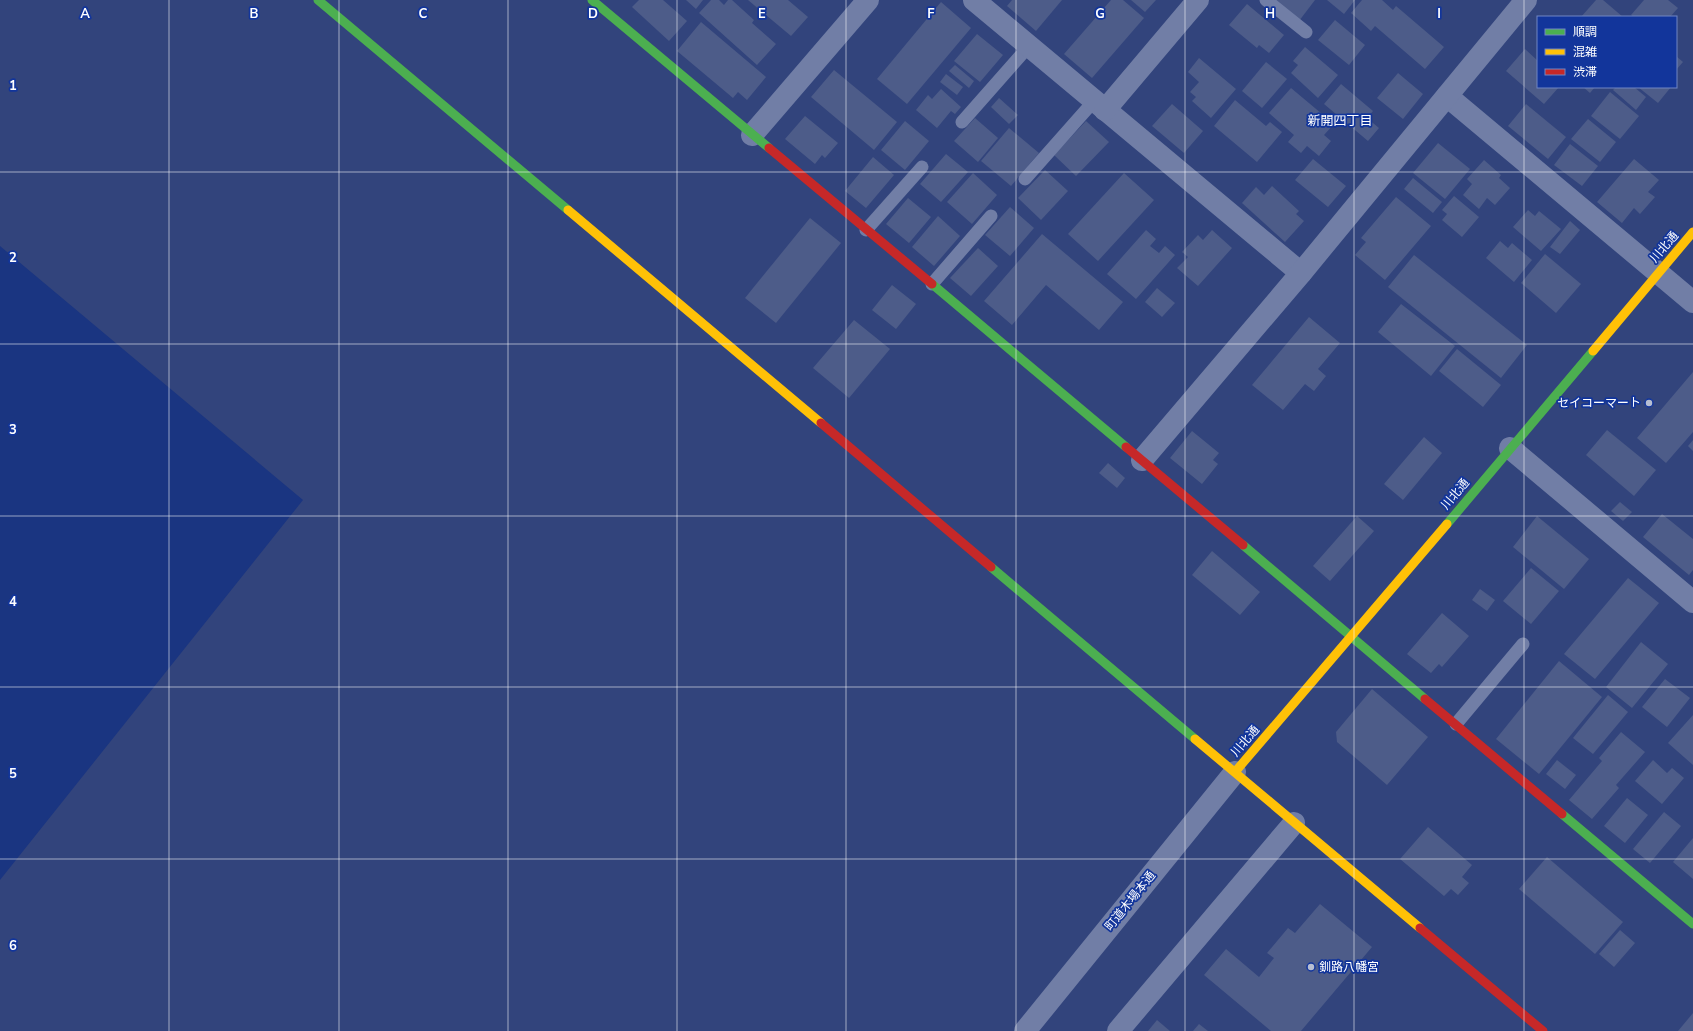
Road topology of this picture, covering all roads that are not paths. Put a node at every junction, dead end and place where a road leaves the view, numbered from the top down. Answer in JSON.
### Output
{"nodes":[{"id":1,"x":318,"y":0,"type":"edge"},
{"id":2,"x":592,"y":0,"type":"edge"},
{"id":3,"x":868,"y":0,"type":"edge"},
{"id":4,"x":974,"y":0,"type":"edge"},
{"id":5,"x":1198,"y":0,"type":"edge"},
{"id":6,"x":1266,"y":0,"type":"edge"},
{"id":7,"x":1526,"y":0,"type":"edge"},
{"id":8,"x":1306,"y":32,"type":"dead end"},
{"id":9,"x":1029,"y":46,"type":"junction"},
{"id":10,"x":1447,"y":96,"type":"junction"},
{"id":11,"x":1099,"y":105,"type":"junction"},
{"id":12,"x":962,"y":122,"type":"dead end"},
{"id":13,"x":752,"y":135,"type":"junction"},
{"id":14,"x":922,"y":167,"type":"dead end"},
{"id":15,"x":1025,"y":179,"type":"dead end"},
{"id":16,"x":991,"y":216,"type":"dead end"},
{"id":17,"x":866,"y":230,"type":"junction"},
{"id":18,"x":1693,"y":232,"type":"edge"},
{"id":19,"x":1301,"y":273,"type":"junction"},
{"id":20,"x":1658,"y":273,"type":"junction"},
{"id":21,"x":932,"y":284,"type":"junction"},
{"id":22,"x":1693,"y":302,"type":"edge"},
{"id":23,"x":1510,"y":448,"type":"junction"},
{"id":24,"x":1142,"y":460,"type":"junction"},
{"id":25,"x":1693,"y":602,"type":"edge"},
{"id":26,"x":1352,"y":636,"type":"junction"},
{"id":27,"x":1523,"y":644,"type":"dead end"},
{"id":28,"x":1456,"y":724,"type":"junction"},
{"id":29,"x":1234,"y":772,"type":"junction"},
{"id":30,"x":1294,"y":823,"type":"junction"},
{"id":31,"x":1693,"y":924,"type":"edge"},
{"id":32,"x":1025,"y":1031,"type":"edge"},
{"id":33,"x":1118,"y":1031,"type":"edge"},
{"id":34,"x":1543,"y":1031,"type":"edge"}],
"edges":[{"from":1,"to":29,"type":"street"},
{"from":2,"to":13,"type":"street"},
{"from":3,"to":13,"type":"street"},
{"from":4,"to":9,"type":"street"},
{"from":5,"to":11,"type":"street"},
{"from":6,"to":8,"type":"lane"},
{"from":7,"to":10,"type":"street"},
{"from":9,"to":11,"type":"street"},
{"from":9,"to":12,"type":"lane"},
{"from":10,"to":19,"type":"street"},
{"from":10,"to":20,"type":"street"},
{"from":11,"to":15,"type":"lane"},
{"from":11,"to":19,"type":"street"},
{"from":13,"to":17,"type":"street"},
{"from":14,"to":17,"type":"lane"},
{"from":16,"to":21,"type":"lane"},
{"from":17,"to":21,"type":"street"},
{"from":18,"to":20,"type":"street","name":"川北通"},
{"from":19,"to":24,"type":"street"},
{"from":20,"to":22,"type":"street"},
{"from":20,"to":23,"type":"street","name":"川北通"},
{"from":21,"to":24,"type":"street"},
{"from":23,"to":25,"type":"street"},
{"from":23,"to":26,"type":"street","name":"川北通"},
{"from":24,"to":26,"type":"street"},
{"from":26,"to":28,"type":"street"},
{"from":26,"to":29,"type":"street","name":"川北通"},
{"from":27,"to":28,"type":"lane"},
{"from":28,"to":31,"type":"street"},
{"from":29,"to":30,"type":"street"},
{"from":29,"to":32,"type":"street","name":"町道木場本通"},
{"from":30,"to":33,"type":"street"},
{"from":30,"to":34,"type":"street"}]}
